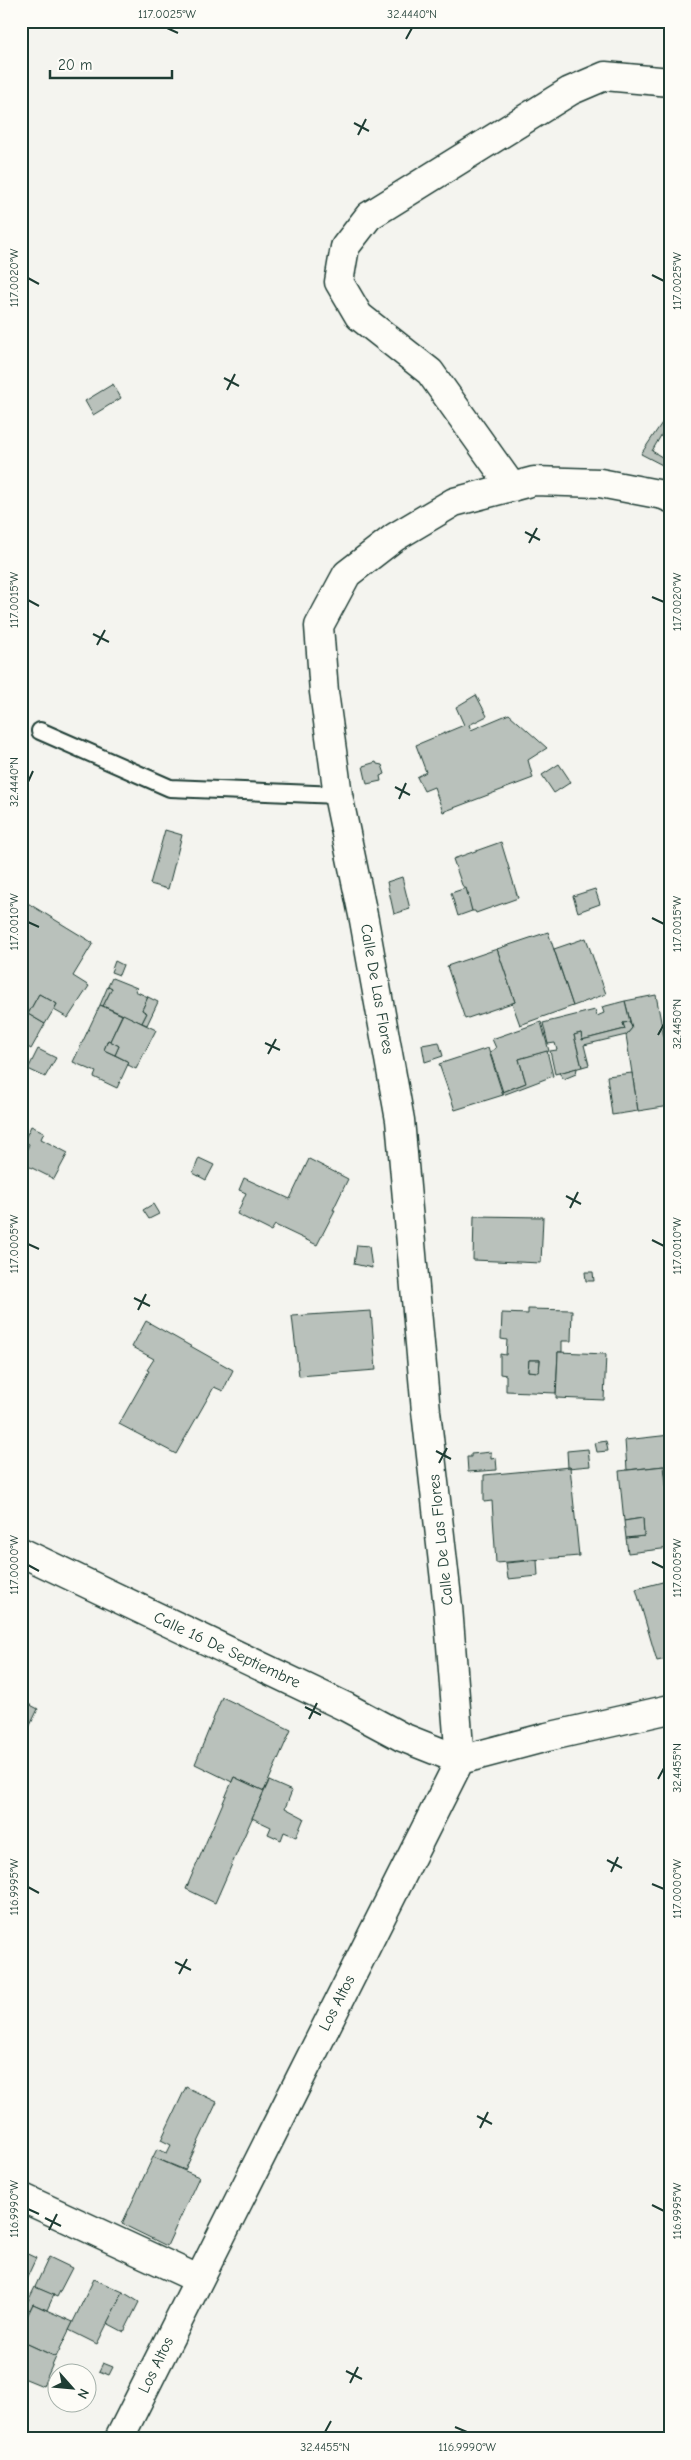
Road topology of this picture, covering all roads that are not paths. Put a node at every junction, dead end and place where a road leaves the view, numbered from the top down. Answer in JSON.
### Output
{"nodes":[{"id":1,"x":670,"y":82,"type":"edge"},
{"id":2,"x":512,"y":487,"type":"junction"},
{"id":3,"x":670,"y":498,"type":"edge"},
{"id":4,"x":40,"y":731,"type":"dead end"},
{"id":5,"x":338,"y":795,"type":"junction"},
{"id":6,"x":21,"y":1552,"type":"edge"},
{"id":7,"x":670,"y":1709,"type":"edge"},
{"id":8,"x":460,"y":1760,"type":"junction"},
{"id":9,"x":21,"y":2197,"type":"edge"},
{"id":10,"x":198,"y":2279,"type":"junction"},
{"id":11,"x":119,"y":2439,"type":"edge"}],
"edges":[{"from":1,"to":2,"type":"street"},
{"from":2,"to":3,"type":"street","name":"Calle De Las Flores"},
{"from":2,"to":5,"type":"street","name":"Calle De Las Flores"},
{"from":4,"to":5,"type":"lane"},
{"from":5,"to":8,"type":"street","name":"Calle De Las Flores"},
{"from":6,"to":8,"type":"street","name":"Calle 16 De Septiembre"},
{"from":7,"to":8,"type":"street"},
{"from":8,"to":10,"type":"street","name":"Los Altos"},
{"from":9,"to":10,"type":"street"},
{"from":10,"to":11,"type":"street","name":"Los Altos"}]}
